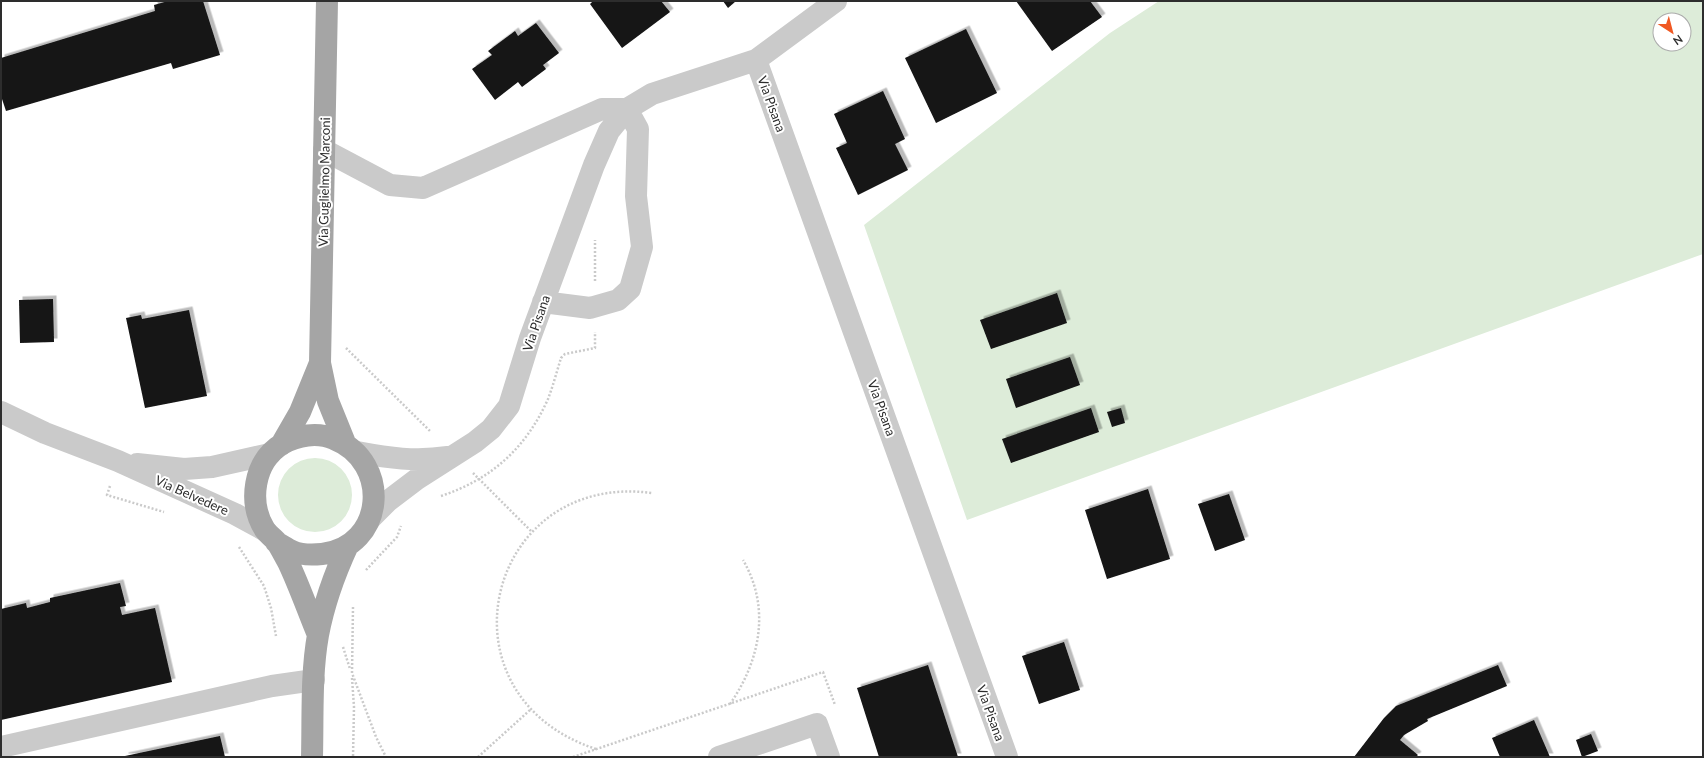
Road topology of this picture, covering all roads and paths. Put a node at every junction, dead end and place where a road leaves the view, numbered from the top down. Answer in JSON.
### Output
{"nodes":[{"id":1,"x":327,"y":1,"type":"edge"},
{"id":2,"x":836,"y":1,"type":"edge"},
{"id":3,"x":813,"y":9,"type":"edge"},
{"id":4,"x":756,"y":60,"type":"junction"},
{"id":5,"x":627,"y":109,"type":"junction"},
{"id":6,"x":324,"y":150,"type":"junction"},
{"id":7,"x":543,"y":302,"type":"junction"},
{"id":8,"x":346,"y":348,"type":"dead end"},
{"id":9,"x":320,"y":362,"type":"junction"},
{"id":10,"x":1,"y":412,"type":"edge"},
{"id":11,"x":436,"y":437,"type":"dead end"},
{"id":12,"x":351,"y":447,"type":"junction"},
{"id":13,"x":276,"y":450,"type":"junction"},
{"id":14,"x":455,"y":456,"type":"junction"},
{"id":15,"x":118,"y":461,"type":"junction"},
{"id":16,"x":471,"y":472,"type":"dead end"},
{"id":17,"x":652,"y":493,"type":"dead end"},
{"id":18,"x":107,"y":495,"type":"dead end"},
{"id":19,"x":168,"y":513,"type":"dead end"},
{"id":20,"x":370,"y":519,"type":"junction"},
{"id":21,"x":532,"y":532,"type":"junction"},
{"id":22,"x":271,"y":536,"type":"junction"},
{"id":23,"x":348,"y":545,"type":"junction"},
{"id":24,"x":238,"y":546,"type":"dead end"},
{"id":25,"x":743,"y":560,"type":"dead end"},
{"id":26,"x":318,"y":635,"type":"junction"},
{"id":27,"x":276,"y":636,"type":"dead end"},
{"id":28,"x":352,"y":673,"type":"dead end"},
{"id":29,"x":314,"y":680,"type":"junction"},
{"id":30,"x":530,"y":710,"type":"junction"},
{"id":31,"x":1,"y":747,"type":"edge"},
{"id":32,"x":596,"y":749,"type":"junction"},
{"id":33,"x":312,"y":757,"type":"edge"},
{"id":34,"x":353,"y":757,"type":"edge"},
{"id":35,"x":478,"y":757,"type":"edge"},
{"id":36,"x":573,"y":757,"type":"edge"},
{"id":37,"x":719,"y":757,"type":"edge"},
{"id":38,"x":829,"y":757,"type":"edge"},
{"id":39,"x":1007,"y":757,"type":"edge"}],
"edges":[{"from":1,"to":6,"type":"main road","name":"Via Guglielmo Marconi"},
{"from":2,"to":3,"type":"street","name":"Via Pisana"},
{"from":3,"to":4,"type":"street","name":"Via Pisana"},
{"from":4,"to":5,"type":"street","name":"Via Pisana"},
{"from":4,"to":39,"type":"street","name":"Via Pisana"},
{"from":5,"to":6,"type":"street"},
{"from":5,"to":7,"type":"street","name":"Via Pisana"},
{"from":5,"to":7,"type":"street"},
{"from":6,"to":9,"type":"main road","name":"Via Guglielmo Marconi"},
{"from":7,"to":14,"type":"street","name":"Via Pisana"},
{"from":8,"to":11,"type":"path"},
{"from":9,"to":12,"type":"main road","name":"Via Guglielmo Marconi"},
{"from":9,"to":13,"type":"main road","name":"Via Guglielmo Marconi"},
{"from":10,"to":15,"type":"street","name":"Via Belvedere"},
{"from":12,"to":13,"type":"main road"},
{"from":12,"to":14,"type":"street","name":"Via Pisana"},
{"from":12,"to":20,"type":"main road"},
{"from":13,"to":15,"type":"street","name":"Via Belvedere"},
{"from":13,"to":22,"type":"main road"},
{"from":14,"to":20,"type":"street","name":"Via Pisana"},
{"from":15,"to":22,"type":"street","name":"Via Belvedere"},
{"from":16,"to":21,"type":"path"},
{"from":17,"to":21,"type":"path"},
{"from":18,"to":19,"type":"path"},
{"from":20,"to":23,"type":"main road"},
{"from":21,"to":30,"type":"path"},
{"from":22,"to":23,"type":"main road"},
{"from":22,"to":26,"type":"main road"},
{"from":23,"to":26,"type":"main road"},
{"from":24,"to":27,"type":"path"},
{"from":25,"to":32,"type":"path"},
{"from":26,"to":29,"type":"main road"},
{"from":28,"to":34,"type":"path"},
{"from":29,"to":31,"type":"street"},
{"from":29,"to":33,"type":"main road"},
{"from":30,"to":32,"type":"path"},
{"from":30,"to":35,"type":"path"},
{"from":32,"to":36,"type":"path"},
{"from":37,"to":38,"type":"street"}]}
